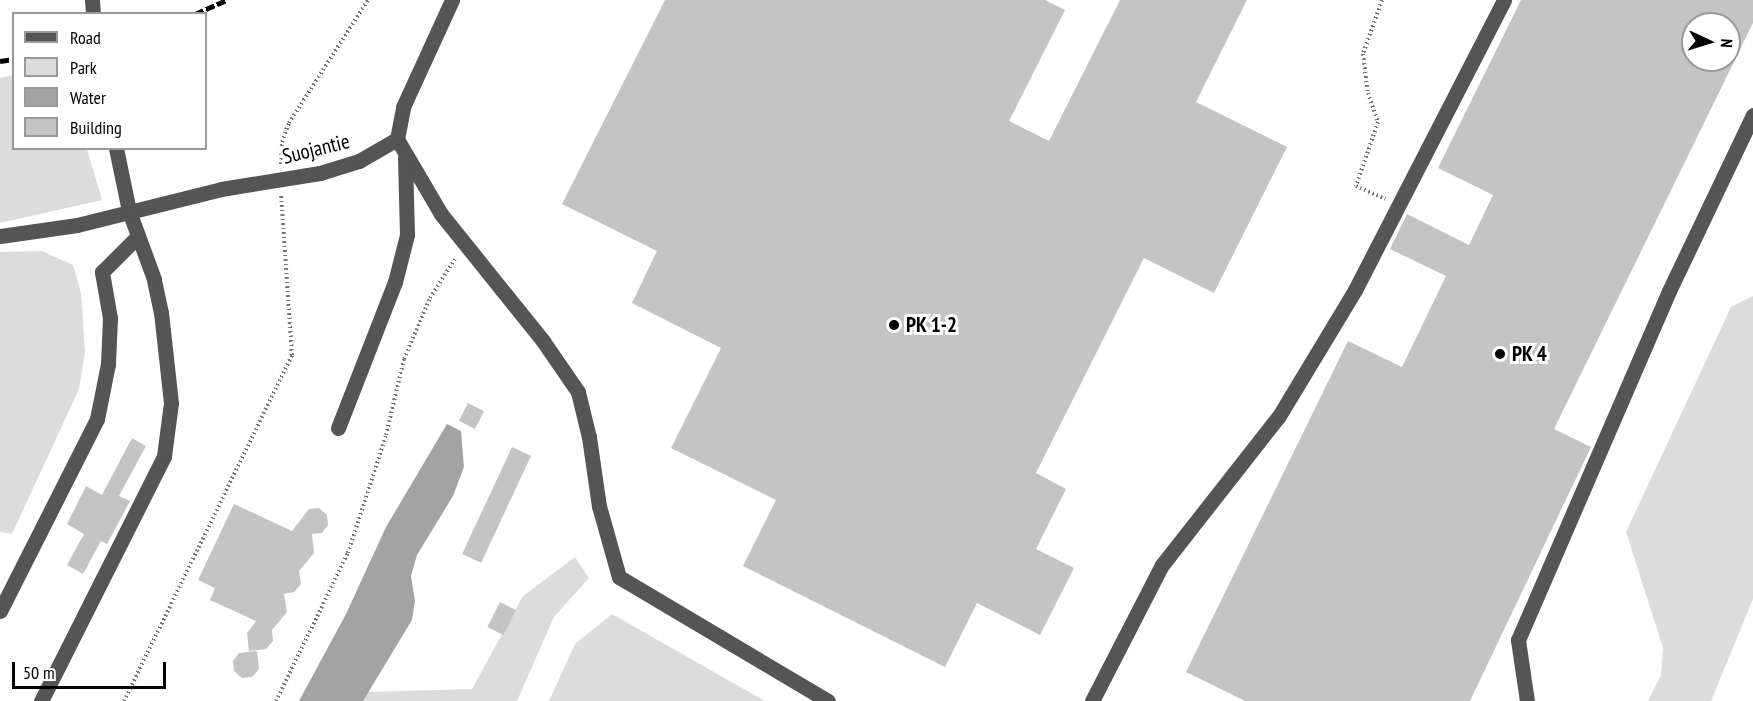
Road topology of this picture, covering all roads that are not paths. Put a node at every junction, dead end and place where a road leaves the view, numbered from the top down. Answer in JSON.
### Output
{"nodes":[{"id":1,"x":452,"y":0,"type":"edge"},
{"id":2,"x":1504,"y":0,"type":"edge"},
{"id":3,"x":1753,"y":115,"type":"edge"},
{"id":4,"x":401,"y":146,"type":"junction"},
{"id":5,"x":116,"y":150,"type":"edge"},
{"id":6,"x":129,"y":211,"type":"junction"},
{"id":7,"x":0,"y":236,"type":"edge"},
{"id":8,"x":138,"y":236,"type":"junction"},
{"id":9,"x":338,"y":428,"type":"dead end"},
{"id":10,"x":0,"y":611,"type":"edge"},
{"id":11,"x":41,"y":701,"type":"edge"},
{"id":12,"x":828,"y":701,"type":"edge"},
{"id":13,"x":1092,"y":701,"type":"edge"},
{"id":14,"x":1527,"y":701,"type":"edge"}],
"edges":[{"from":1,"to":4,"type":"lane"},
{"from":2,"to":13,"type":"lane"},
{"from":3,"to":14,"type":"lane"},
{"from":4,"to":6,"type":"lane","name":"Suojantie"},
{"from":4,"to":9,"type":"lane"},
{"from":4,"to":12,"type":"lane"},
{"from":5,"to":6,"type":"lane"},
{"from":6,"to":7,"type":"lane","name":"Suojantie"},
{"from":6,"to":8,"type":"lane"},
{"from":8,"to":10,"type":"lane"},
{"from":8,"to":11,"type":"lane"}]}
